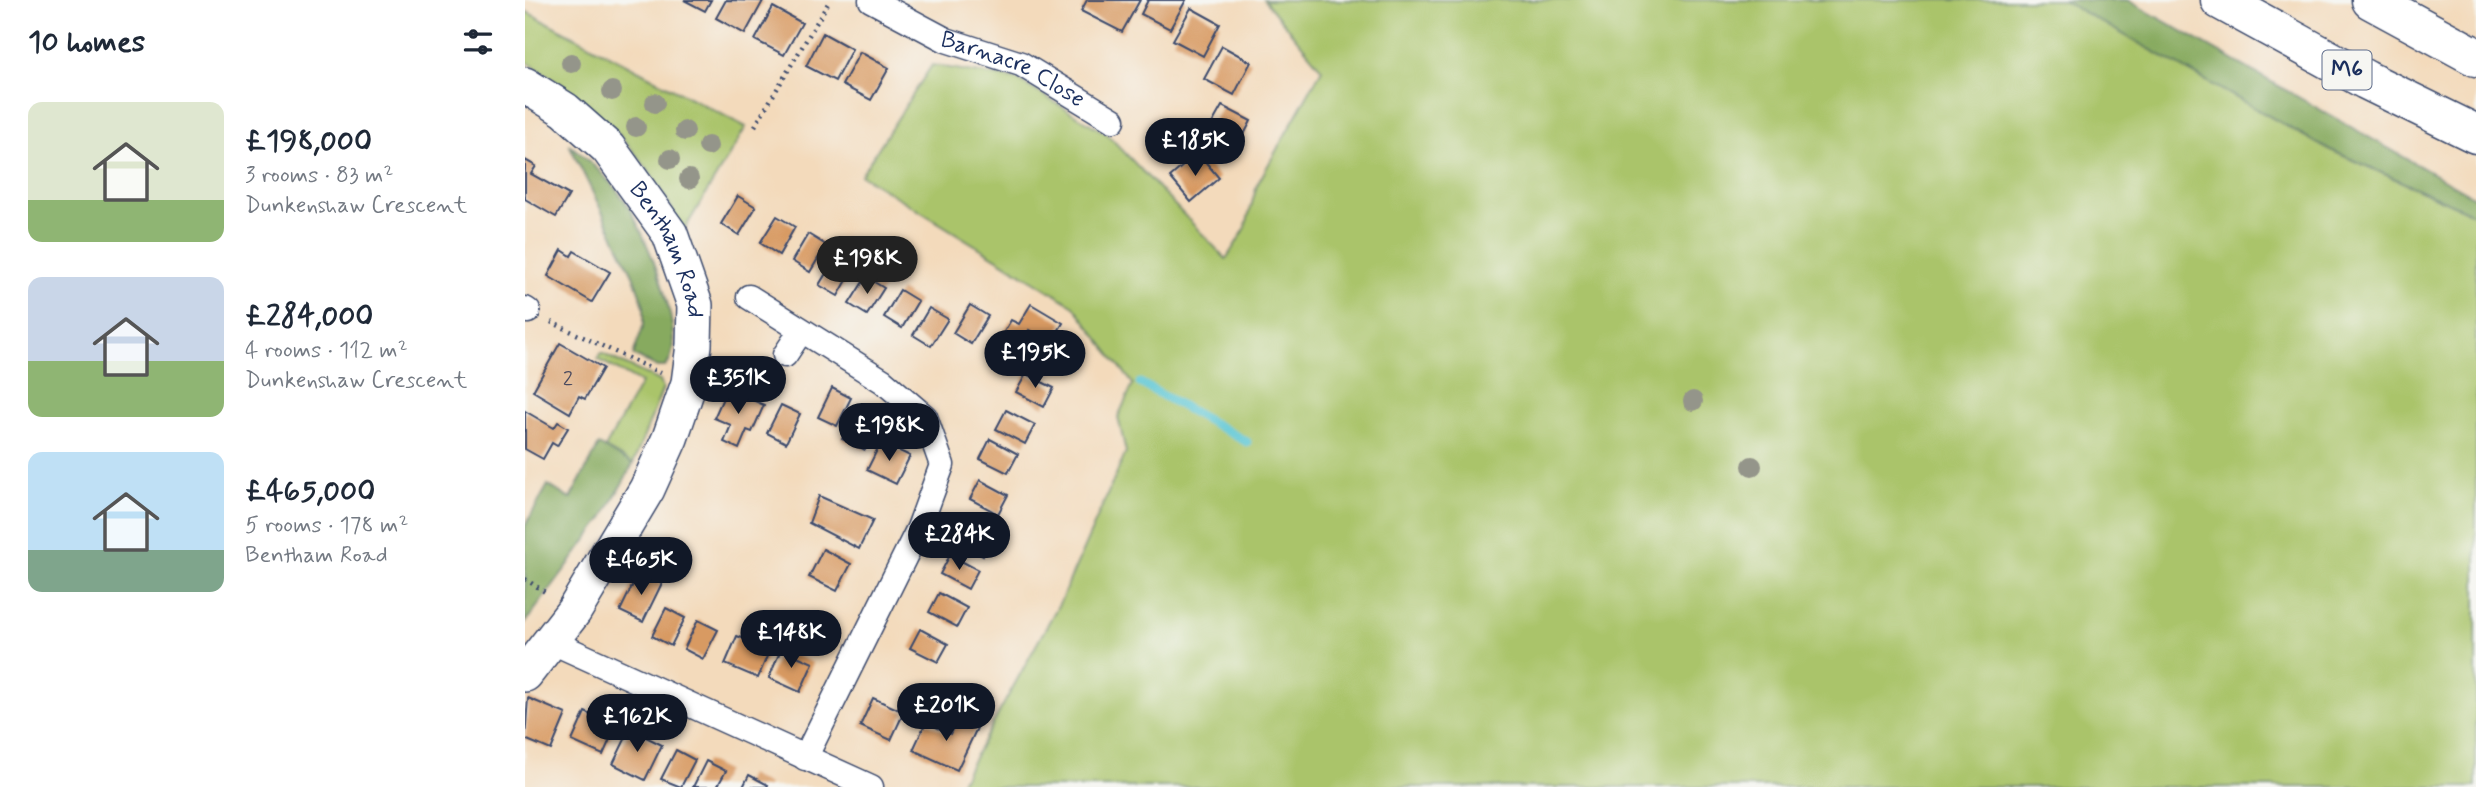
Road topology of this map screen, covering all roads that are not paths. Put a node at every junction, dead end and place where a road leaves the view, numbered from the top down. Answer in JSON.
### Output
{"nodes":[{"id":1,"x":871,"y":0,"type":"edge"},
{"id":2,"x":2220,"y":0,"type":"edge"},
{"id":3,"x":2371,"y":0,"type":"edge"},
{"id":4,"x":2476,"y":57,"type":"edge"},
{"id":5,"x":525,"y":85,"type":"edge"},
{"id":6,"x":1113,"y":120,"type":"dead end"},
{"id":7,"x":2476,"y":134,"type":"edge"},
{"id":8,"x":749,"y":298,"type":"dead end"},
{"id":9,"x":801,"y":331,"type":"junction"},
{"id":10,"x":785,"y":355,"type":"dead end"},
{"id":11,"x":549,"y":641,"type":"junction"},
{"id":12,"x":525,"y":674,"type":"edge"},
{"id":13,"x":805,"y":758,"type":"junction"},
{"id":14,"x":871,"y":787,"type":"edge"}],
"edges":[{"from":1,"to":6,"type":"street","name":"Barnacre Close"},
{"from":2,"to":7,"type":"highway","number":"M6"},
{"from":3,"to":4,"type":"highway"},
{"from":5,"to":11,"type":"street","name":"Bentham Road"},
{"from":8,"to":9,"type":"street"},
{"from":9,"to":10,"type":"street"},
{"from":9,"to":13,"type":"street"},
{"from":11,"to":12,"type":"street","name":"Bentham Road"},
{"from":11,"to":13,"type":"street"},
{"from":13,"to":14,"type":"street"}]}
